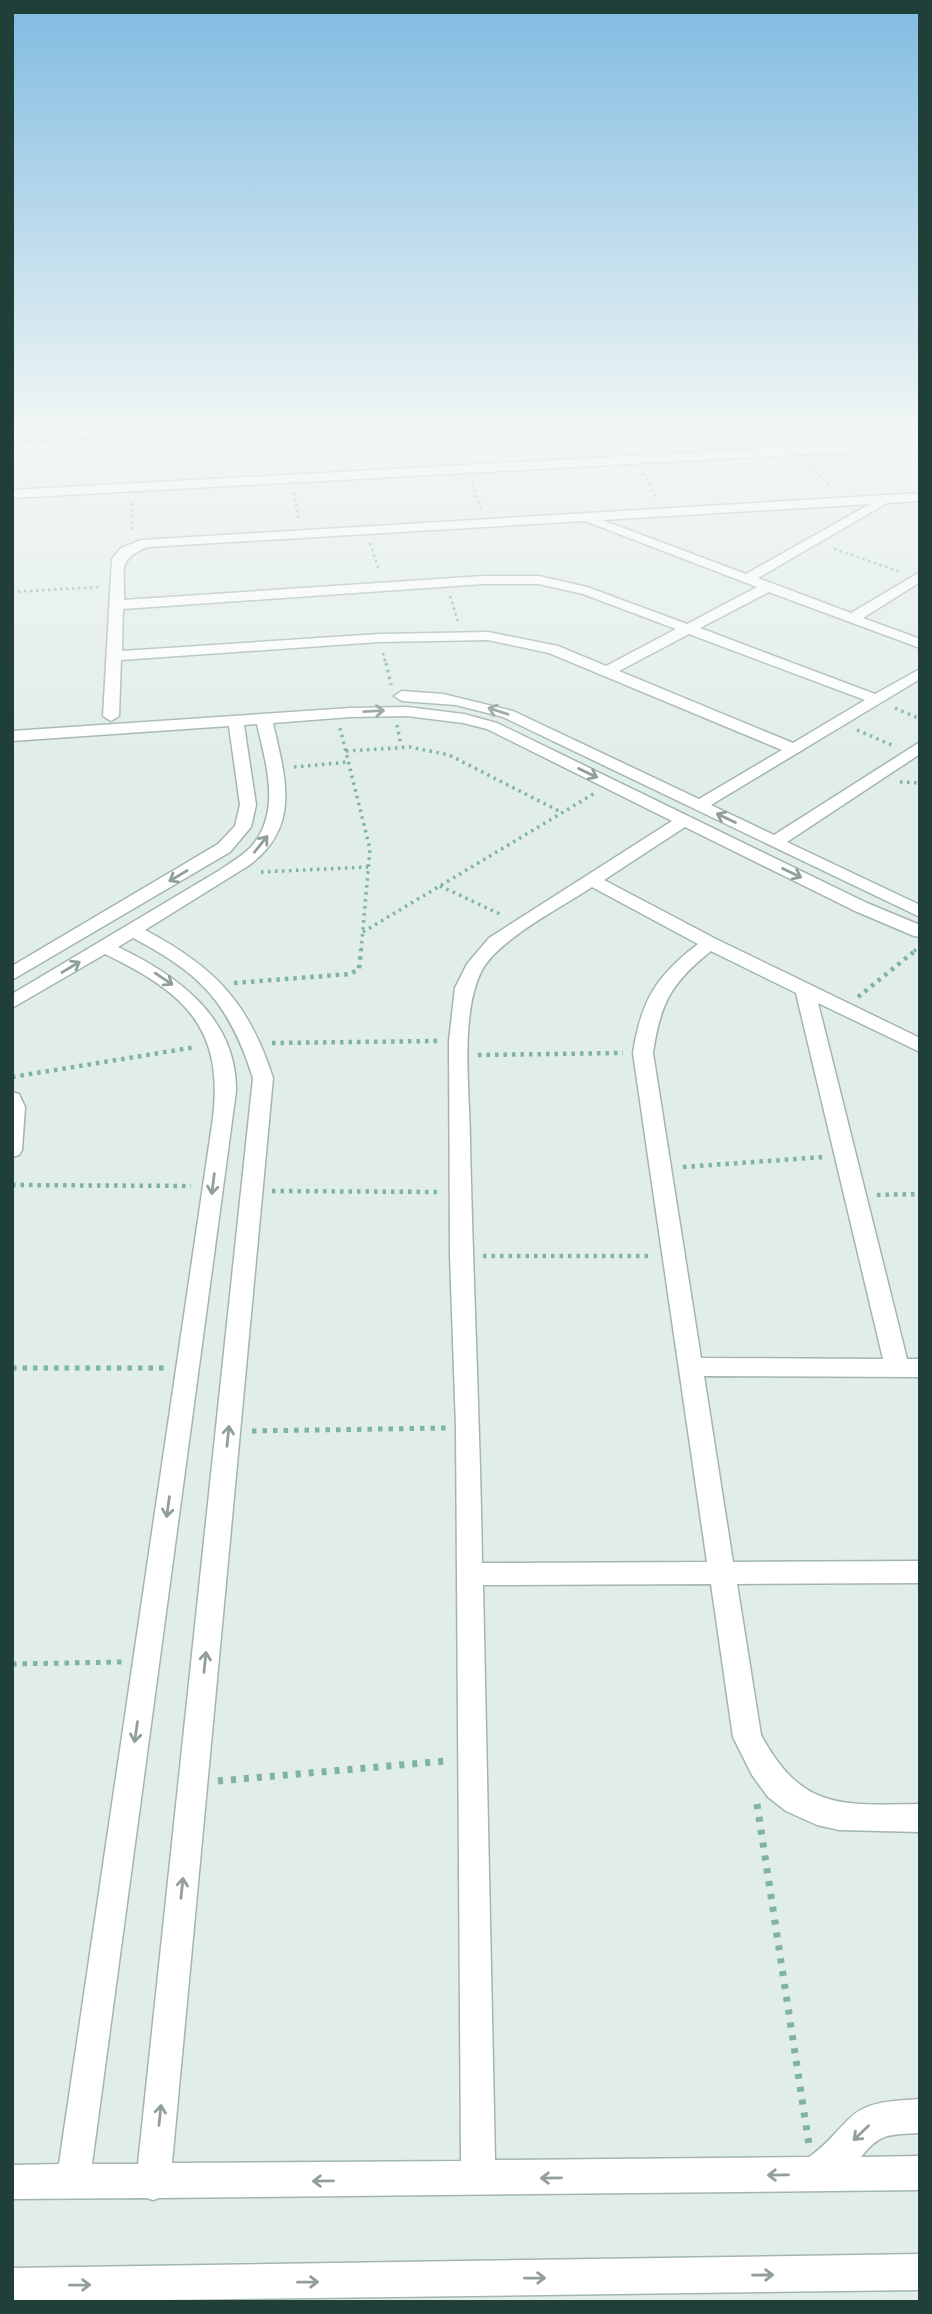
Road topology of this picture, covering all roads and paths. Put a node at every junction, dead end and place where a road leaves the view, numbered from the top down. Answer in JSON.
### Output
{"nodes":[{"id":1,"x":132,"y":543,"type":"edge"},
{"id":2,"x":152,"y":543,"type":"edge"},
{"id":3,"x":370,"y":543,"type":"edge"},
{"id":4,"x":652,"y":543,"type":"edge"},
{"id":5,"x":809,"y":543,"type":"edge"},
{"id":6,"x":819,"y":543,"type":"edge"},
{"id":7,"x":132,"y":548,"type":"junction"},
{"id":8,"x":918,"y":577,"type":"edge"},
{"id":9,"x":746,"y":579,"type":"junction"},
{"id":10,"x":446,"y":582,"type":"junction"},
{"id":11,"x":118,"y":585,"type":"junction"},
{"id":12,"x":384,"y":585,"type":"junction"},
{"id":13,"x":768,"y":587,"type":"junction"},
{"id":14,"x":12,"y":592,"type":"edge"},
{"id":15,"x":117,"y":605,"type":"junction"},
{"id":16,"x":851,"y":619,"type":"junction"},
{"id":17,"x":687,"y":630,"type":"junction"},
{"id":18,"x":463,"y":635,"type":"junction"},
{"id":19,"x":379,"y":638,"type":"junction"},
{"id":20,"x":920,"y":644,"type":"edge"},
{"id":21,"x":115,"y":656,"type":"junction"},
{"id":22,"x":609,"y":670,"type":"junction"},
{"id":23,"x":920,"y":673,"type":"edge"},
{"id":24,"x":393,"y":696,"type":"junction"},
{"id":25,"x":876,"y":699,"type":"junction"},
{"id":26,"x":337,"y":713,"type":"junction"},
{"id":27,"x":111,"y":716,"type":"junction"},
{"id":28,"x":264,"y":719,"type":"junction"},
{"id":29,"x":236,"y":720,"type":"junction"},
{"id":30,"x":839,"y":722,"type":"junction"},
{"id":31,"x":12,"y":723,"type":"edge"},
{"id":32,"x":539,"y":728,"type":"junction"},
{"id":33,"x":12,"y":736,"type":"edge"},
{"id":34,"x":519,"y":739,"type":"junction"},
{"id":35,"x":794,"y":749,"type":"junction"},
{"id":36,"x":915,"y":750,"type":"edge"},
{"id":37,"x":346,"y":751,"type":"junction"},
{"id":38,"x":349,"y":762,"type":"junction"},
{"id":39,"x":274,"y":769,"type":"junction"},
{"id":40,"x":610,"y":784,"type":"junction"},
{"id":41,"x":562,"y":813,"type":"junction"},
{"id":42,"x":692,"y":813,"type":"junction"},
{"id":43,"x":775,"y":842,"type":"junction"},
{"id":44,"x":368,"y":867,"type":"junction"},
{"id":45,"x":226,"y":874,"type":"junction"},
{"id":46,"x":591,"y":880,"type":"junction"},
{"id":47,"x":440,"y":886,"type":"junction"},
{"id":48,"x":920,"y":912,"type":"edge"},
{"id":49,"x":521,"y":924,"type":"junction"},
{"id":50,"x":131,"y":930,"type":"junction"},
{"id":51,"x":363,"y":932,"type":"junction"},
{"id":52,"x":920,"y":932,"type":"edge"},
{"id":53,"x":710,"y":943,"type":"junction"},
{"id":54,"x":920,"y":946,"type":"edge"},
{"id":55,"x":104,"y":947,"type":"junction"},
{"id":56,"x":12,"y":974,"type":"edge"},
{"id":57,"x":214,"y":985,"type":"junction"},
{"id":58,"x":805,"y":989,"type":"junction"},
{"id":59,"x":12,"y":1002,"type":"edge"},
{"id":60,"x":844,"y":1008,"type":"junction"},
{"id":61,"x":217,"y":1043,"type":"junction"},
{"id":62,"x":254,"y":1043,"type":"junction"},
{"id":63,"x":920,"y":1046,"type":"edge"},
{"id":64,"x":459,"y":1048,"type":"junction"},
{"id":65,"x":643,"y":1053,"type":"junction"},
{"id":66,"x":12,"y":1077,"type":"edge"},
{"id":67,"x":12,"y":1099,"type":"edge"},
{"id":68,"x":12,"y":1150,"type":"edge"},
{"id":69,"x":846,"y":1156,"type":"junction"},
{"id":70,"x":661,"y":1168,"type":"junction"},
{"id":71,"x":12,"y":1185,"type":"edge"},
{"id":72,"x":213,"y":1186,"type":"junction"},
{"id":73,"x":252,"y":1191,"type":"junction"},
{"id":74,"x":460,"y":1192,"type":"junction"},
{"id":75,"x":920,"y":1194,"type":"edge"},
{"id":76,"x":855,"y":1195,"type":"junction"},
{"id":77,"x":461,"y":1255,"type":"junction"},
{"id":78,"x":674,"y":1256,"type":"junction"},
{"id":79,"x":691,"y":1367,"type":"junction"},
{"id":80,"x":12,"y":1368,"type":"edge"},
{"id":81,"x":187,"y":1368,"type":"junction"},
{"id":82,"x":909,"y":1368,"type":"edge"},
{"id":83,"x":468,"y":1428,"type":"junction"},
{"id":84,"x":228,"y":1431,"type":"junction"},
{"id":85,"x":920,"y":1572,"type":"edge"},
{"id":86,"x":469,"y":1574,"type":"junction"},
{"id":87,"x":722,"y":1574,"type":"junction"},
{"id":88,"x":146,"y":1662,"type":"junction"},
{"id":89,"x":12,"y":1664,"type":"edge"},
{"id":90,"x":471,"y":1759,"type":"junction"},
{"id":91,"x":193,"y":1783,"type":"junction"},
{"id":92,"x":756,"y":1792,"type":"dead end"},
{"id":93,"x":920,"y":1818,"type":"edge"},
{"id":94,"x":920,"y":2116,"type":"edge"},
{"id":95,"x":920,"y":2173,"type":"edge"},
{"id":96,"x":814,"y":2175,"type":"junction"},
{"id":97,"x":478,"y":2179,"type":"junction"},
{"id":98,"x":12,"y":2182,"type":"edge"},
{"id":99,"x":73,"y":2182,"type":"junction"},
{"id":100,"x":153,"y":2183,"type":"junction"},
{"id":101,"x":920,"y":2272,"type":"edge"},
{"id":102,"x":12,"y":2287,"type":"edge"}],
"edges":[{"from":1,"to":7,"type":"path"},
{"from":2,"to":7,"type":"street"},
{"from":3,"to":12,"type":"path"},
{"from":4,"to":9,"type":"street"},
{"from":5,"to":9,"type":"street"},
{"from":6,"to":8,"type":"path"},
{"from":7,"to":11,"type":"street"},
{"from":8,"to":16,"type":"street"},
{"from":9,"to":13,"type":"street"},
{"from":10,"to":12,"type":"street"},
{"from":10,"to":17,"type":"street"},
{"from":10,"to":18,"type":"path"},
{"from":11,"to":14,"type":"path"},
{"from":11,"to":15,"type":"street"},
{"from":12,"to":15,"type":"street"},
{"from":13,"to":16,"type":"street"},
{"from":13,"to":17,"type":"street"},
{"from":15,"to":21,"type":"street"},
{"from":16,"to":20,"type":"street"},
{"from":17,"to":22,"type":"street"},
{"from":17,"to":25,"type":"street"},
{"from":18,"to":19,"type":"street"},
{"from":18,"to":22,"type":"street"},
{"from":19,"to":21,"type":"street"},
{"from":19,"to":24,"type":"path"},
{"from":21,"to":27,"type":"street"},
{"from":22,"to":35,"type":"street"},
{"from":23,"to":25,"type":"street"},
{"from":24,"to":27,"type":"street"},
{"from":32,"to":24,"type":"street","one_way":true},
{"from":25,"to":30,"type":"street"},
{"from":26,"to":28,"type":"street"},
{"from":26,"to":34,"type":"street","one_way":true},
{"from":26,"to":37,"type":"path"},
{"from":27,"to":31,"type":"street"},
{"from":28,"to":29,"type":"street"},
{"from":28,"to":39,"type":"street"},
{"from":29,"to":33,"type":"street"},
{"from":29,"to":56,"type":"street","one_way":true},
{"from":30,"to":35,"type":"street"},
{"from":30,"to":36,"type":"path"},
{"from":32,"to":34,"type":"street"},
{"from":32,"to":42,"type":"street"},
{"from":34,"to":40,"type":"street","one_way":true},
{"from":35,"to":42,"type":"street"},
{"from":36,"to":43,"type":"street"},
{"from":37,"to":38,"type":"path"},
{"from":37,"to":41,"type":"path"},
{"from":38,"to":39,"type":"path"},
{"from":38,"to":44,"type":"path"},
{"from":45,"to":39,"type":"street","one_way":true},
{"from":40,"to":41,"type":"path"},
{"from":40,"to":42,"type":"street"},
{"from":41,"to":47,"type":"path"},
{"from":43,"to":42,"type":"street","one_way":true},
{"from":42,"to":46,"type":"street"},
{"from":42,"to":52,"type":"street","one_way":true},
{"from":43,"to":48,"type":"street"},
{"from":44,"to":45,"type":"path"},
{"from":44,"to":51,"type":"path"},
{"from":45,"to":50,"type":"street"},
{"from":46,"to":49,"type":"street"},
{"from":46,"to":53,"type":"street"},
{"from":47,"to":49,"type":"path"},
{"from":47,"to":51,"type":"path"},
{"from":49,"to":64,"type":"street"},
{"from":50,"to":55,"type":"street"},
{"from":50,"to":57,"type":"street"},
{"from":51,"to":57,"type":"path"},
{"from":53,"to":58,"type":"street"},
{"from":53,"to":65,"type":"street"},
{"from":54,"to":60,"type":"path"},
{"from":59,"to":55,"type":"street","one_way":true},
{"from":55,"to":61,"type":"street","one_way":true},
{"from":57,"to":62,"type":"street"},
{"from":58,"to":60,"type":"street"},
{"from":58,"to":69,"type":"street"},
{"from":60,"to":63,"type":"street"},
{"from":61,"to":66,"type":"path"},
{"from":61,"to":72,"type":"street","one_way":true},
{"from":62,"to":64,"type":"path"},
{"from":62,"to":73,"type":"street"},
{"from":64,"to":65,"type":"path"},
{"from":64,"to":74,"type":"street"},
{"from":65,"to":70,"type":"street"},
{"from":67,"to":68,"type":"street"},
{"from":69,"to":70,"type":"path"},
{"from":69,"to":76,"type":"street"},
{"from":70,"to":78,"type":"street"},
{"from":71,"to":72,"type":"path"},
{"from":72,"to":81,"type":"street"},
{"from":73,"to":74,"type":"path"},
{"from":73,"to":84,"type":"street"},
{"from":74,"to":77,"type":"street"},
{"from":75,"to":76,"type":"path"},
{"from":76,"to":82,"type":"street"},
{"from":77,"to":78,"type":"path"},
{"from":77,"to":83,"type":"street"},
{"from":78,"to":79,"type":"street"},
{"from":79,"to":82,"type":"street"},
{"from":79,"to":87,"type":"street"},
{"from":80,"to":81,"type":"path"},
{"from":81,"to":88,"type":"street","one_way":true},
{"from":83,"to":84,"type":"path"},
{"from":83,"to":86,"type":"street"},
{"from":91,"to":84,"type":"street","one_way":true},
{"from":85,"to":87,"type":"street"},
{"from":86,"to":87,"type":"street"},
{"from":86,"to":90,"type":"street"},
{"from":87,"to":93,"type":"street"},
{"from":88,"to":89,"type":"path"},
{"from":88,"to":99,"type":"street","one_way":true},
{"from":90,"to":91,"type":"path"},
{"from":90,"to":97,"type":"street"},
{"from":100,"to":91,"type":"street","one_way":true},
{"from":92,"to":96,"type":"path"},
{"from":94,"to":96,"type":"street","one_way":true},
{"from":95,"to":96,"type":"street"},
{"from":96,"to":97,"type":"street","one_way":true},
{"from":97,"to":100,"type":"street","one_way":true},
{"from":98,"to":99,"type":"street"},
{"from":99,"to":100,"type":"street"},
{"from":102,"to":101,"type":"street","one_way":true}]}
